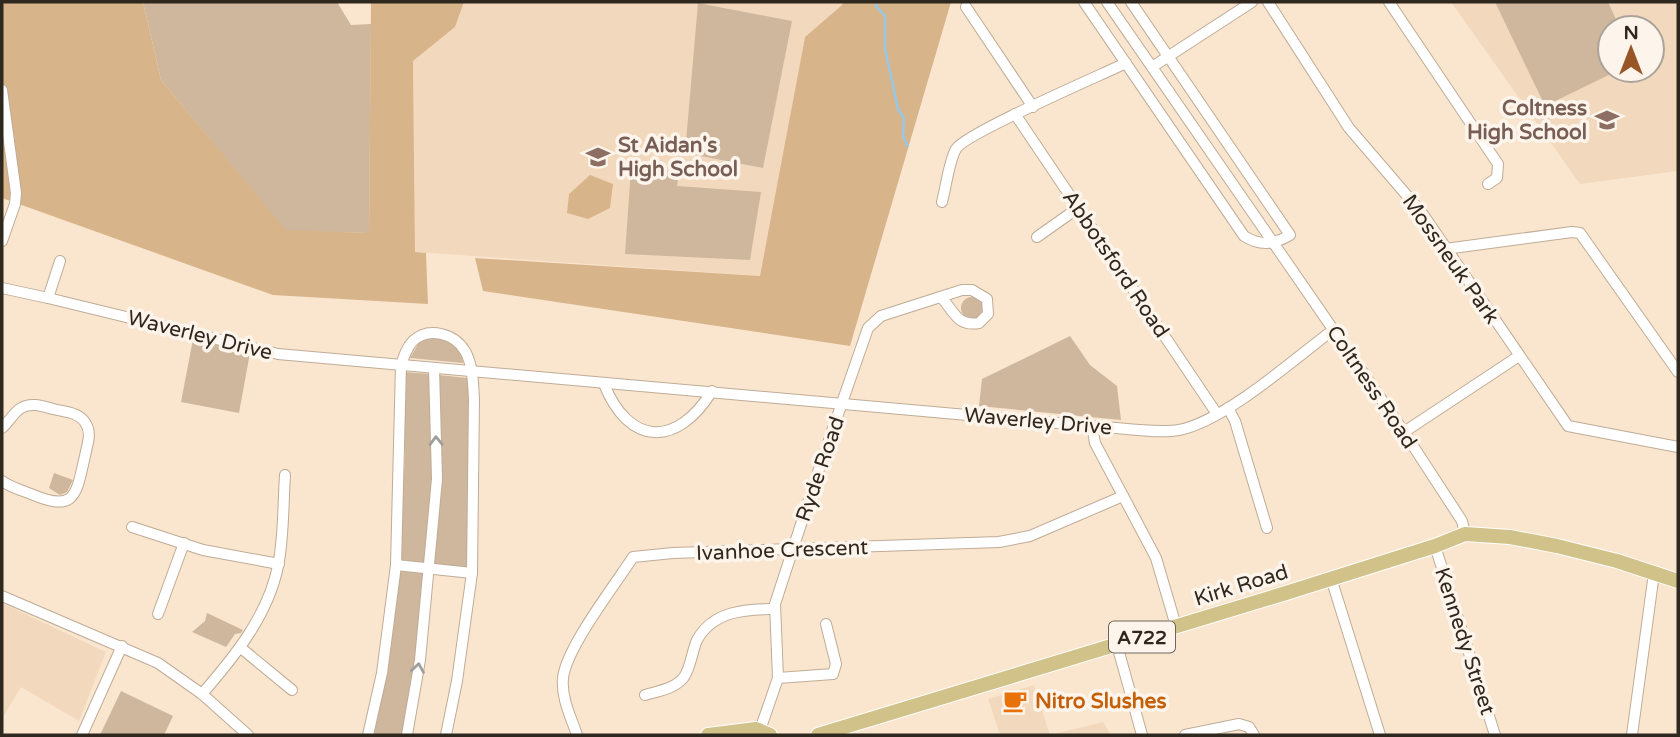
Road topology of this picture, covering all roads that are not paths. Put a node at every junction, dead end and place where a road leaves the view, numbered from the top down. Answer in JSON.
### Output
{"nodes":[{"id":1,"x":1084,"y":2,"type":"edge"},
{"id":2,"x":1107,"y":2,"type":"edge"},
{"id":3,"x":1131,"y":2,"type":"edge"},
{"id":4,"x":1252,"y":2,"type":"edge"},
{"id":5,"x":1268,"y":2,"type":"edge"},
{"id":6,"x":1389,"y":2,"type":"edge"},
{"id":7,"x":967,"y":7,"type":"dead end"},
{"id":8,"x":1167,"y":56,"type":"junction"},
{"id":9,"x":1126,"y":64,"type":"junction"},
{"id":10,"x":1152,"y":67,"type":"junction"},
{"id":11,"x":2,"y":90,"type":"edge"},
{"id":12,"x":1033,"y":107,"type":"junction"},
{"id":13,"x":1015,"y":114,"type":"junction"},
{"id":14,"x":1488,"y":184,"type":"dead end"},
{"id":15,"x":942,"y":202,"type":"dead end"},
{"id":16,"x":1077,"y":208,"type":"junction"},
{"id":17,"x":1037,"y":237,"type":"dead end"},
{"id":18,"x":2,"y":241,"type":"edge"},
{"id":19,"x":1273,"y":244,"type":"junction"},
{"id":20,"x":1445,"y":249,"type":"junction"},
{"id":21,"x":60,"y":261,"type":"dead end"},
{"id":22,"x":2,"y":288,"type":"edge"},
{"id":23,"x":941,"y":297,"type":"dead end"},
{"id":24,"x":48,"y":298,"type":"junction"},
{"id":25,"x":1333,"y":330,"type":"junction"},
{"id":26,"x":1519,"y":356,"type":"junction"},
{"id":27,"x":401,"y":365,"type":"junction"},
{"id":28,"x":434,"y":368,"type":"junction"},
{"id":29,"x":472,"y":372,"type":"junction"},
{"id":30,"x":1678,"y":372,"type":"edge"},
{"id":31,"x":604,"y":384,"type":"junction"},
{"id":32,"x":712,"y":391,"type":"junction"},
{"id":33,"x":842,"y":404,"type":"junction"},
{"id":34,"x":1223,"y":411,"type":"junction"},
{"id":35,"x":1092,"y":426,"type":"junction"},
{"id":36,"x":2,"y":428,"type":"edge"},
{"id":37,"x":1404,"y":432,"type":"junction"},
{"id":38,"x":1678,"y":447,"type":"edge"},
{"id":39,"x":285,"y":475,"type":"dead end"},
{"id":40,"x":2,"y":481,"type":"edge"},
{"id":41,"x":1123,"y":496,"type":"junction"},
{"id":42,"x":132,"y":527,"type":"dead end"},
{"id":43,"x":1267,"y":528,"type":"dead end"},
{"id":44,"x":1465,"y":534,"type":"junction"},
{"id":45,"x":184,"y":543,"type":"junction"},
{"id":46,"x":1435,"y":546,"type":"junction"},
{"id":47,"x":792,"y":550,"type":"junction"},
{"id":48,"x":279,"y":564,"type":"junction"},
{"id":49,"x":396,"y":565,"type":"junction"},
{"id":50,"x":429,"y":568,"type":"junction"},
{"id":51,"x":472,"y":573,"type":"junction"},
{"id":52,"x":1654,"y":573,"type":"junction"},
{"id":53,"x":1331,"y":579,"type":"junction"},
{"id":54,"x":1678,"y":581,"type":"edge"},
{"id":55,"x":2,"y":596,"type":"edge"},
{"id":56,"x":774,"y":609,"type":"junction"},
{"id":57,"x":158,"y":614,"type":"dead end"},
{"id":58,"x":826,"y":624,"type":"dead end"},
{"id":59,"x":1176,"y":626,"type":"junction"},
{"id":60,"x":1116,"y":645,"type":"junction"},
{"id":61,"x":122,"y":646,"type":"junction"},
{"id":62,"x":241,"y":648,"type":"junction"},
{"id":63,"x":778,"y":678,"type":"junction"},
{"id":64,"x":292,"y":691,"type":"dead end"},
{"id":65,"x":202,"y":694,"type":"junction"},
{"id":66,"x":645,"y":695,"type":"dead end"},
{"id":67,"x":756,"y":733,"type":"edge"},
{"id":68,"x":82,"y":735,"type":"edge"},
{"id":69,"x":248,"y":735,"type":"edge"},
{"id":70,"x":368,"y":735,"type":"edge"},
{"id":71,"x":407,"y":735,"type":"edge"},
{"id":72,"x":446,"y":735,"type":"edge"},
{"id":73,"x":577,"y":735,"type":"edge"},
{"id":74,"x":708,"y":735,"type":"edge"},
{"id":75,"x":818,"y":735,"type":"edge"},
{"id":76,"x":1142,"y":735,"type":"edge"},
{"id":77,"x":1185,"y":735,"type":"edge"},
{"id":78,"x":1254,"y":735,"type":"edge"},
{"id":79,"x":1380,"y":735,"type":"edge"},
{"id":80,"x":1495,"y":735,"type":"edge"},
{"id":81,"x":1632,"y":735,"type":"edge"}],
"edges":[{"from":1,"to":9,"type":"street"},
{"from":2,"to":10,"type":"street","name":"Coltness Road"},
{"from":3,"to":8,"type":"street"},
{"from":4,"to":8,"type":"street"},
{"from":5,"to":20,"type":"street","name":"Mossneuk Park"},
{"from":6,"to":14,"type":"street"},
{"from":7,"to":12,"type":"street"},
{"from":8,"to":10,"type":"street"},
{"from":8,"to":19,"type":"street"},
{"from":9,"to":12,"type":"street"},
{"from":9,"to":19,"type":"street"},
{"from":10,"to":19,"type":"street","name":"Coltness Road"},
{"from":11,"to":18,"type":"street"},
{"from":12,"to":13,"type":"street"},
{"from":13,"to":15,"type":"street"},
{"from":13,"to":16,"type":"street","name":"Abbotsford Road"},
{"from":16,"to":17,"type":"street"},
{"from":16,"to":34,"type":"street","name":"Abbotsford Road"},
{"from":19,"to":25,"type":"street","name":"Coltness Road"},
{"from":20,"to":26,"type":"street","name":"Mossneuk Park"},
{"from":20,"to":30,"type":"street"},
{"from":21,"to":24,"type":"street"},
{"from":22,"to":24,"type":"street","name":"Waverley Drive"},
{"from":23,"to":33,"type":"street","name":"Ryde Road"},
{"from":24,"to":27,"type":"street","name":"Waverley Drive"},
{"from":25,"to":34,"type":"street","name":"Waverley Drive"},
{"from":25,"to":37,"type":"street","name":"Coltness Road"},
{"from":26,"to":37,"type":"street"},
{"from":26,"to":38,"type":"street","name":"Mossneuk Park"},
{"from":27,"to":28,"type":"street","name":"Waverley Drive"},
{"from":27,"to":29,"type":"street"},
{"from":27,"to":49,"type":"street"},
{"from":28,"to":29,"type":"street","name":"Waverley Drive"},
{"from":50,"to":28,"type":"street","one_way":true},
{"from":29,"to":31,"type":"street","name":"Waverley Drive"},
{"from":29,"to":51,"type":"street"},
{"from":31,"to":32,"type":"street","name":"Waverley Drive"},
{"from":31,"to":32,"type":"street"},
{"from":32,"to":33,"type":"street","name":"Waverley Drive"},
{"from":33,"to":35,"type":"street","name":"Waverley Drive"},
{"from":33,"to":47,"type":"street","name":"Ryde Road"},
{"from":34,"to":35,"type":"street","name":"Waverley Drive"},
{"from":34,"to":43,"type":"street","name":"Abbotsford Road"},
{"from":35,"to":41,"type":"street"},
{"from":36,"to":40,"type":"street"},
{"from":37,"to":44,"type":"street","name":"Coltness Road"},
{"from":39,"to":48,"type":"street"},
{"from":41,"to":47,"type":"street","name":"Ivanhoe Crescent"},
{"from":41,"to":59,"type":"street"},
{"from":42,"to":45,"type":"street"},
{"from":44,"to":46,"type":"main road","name":"Kirk Road","number":"A722"},
{"from":44,"to":52,"type":"main road","name":"Kirk Road","number":"A722"},
{"from":45,"to":48,"type":"street"},
{"from":45,"to":57,"type":"street"},
{"from":46,"to":53,"type":"main road","name":"Kirk Road","number":"A722"},
{"from":46,"to":80,"type":"street","name":"Kennedy Street"},
{"from":47,"to":56,"type":"street","name":"Ryde Road"},
{"from":47,"to":73,"type":"street","name":"Ivanhoe Crescent"},
{"from":48,"to":62,"type":"street"},
{"from":49,"to":50,"type":"street"},
{"from":49,"to":70,"type":"street"},
{"from":50,"to":51,"type":"street"},
{"from":71,"to":50,"type":"street","one_way":true},
{"from":51,"to":72,"type":"street"},
{"from":52,"to":54,"type":"main road","name":"Kirk Road","number":"A722"},
{"from":52,"to":81,"type":"street"},
{"from":53,"to":59,"type":"main road","name":"Kirk Road","number":"A722"},
{"from":53,"to":79,"type":"street"},
{"from":55,"to":61,"type":"street"},
{"from":56,"to":63,"type":"street","name":"Ryde Road"},
{"from":56,"to":66,"type":"street"},
{"from":58,"to":63,"type":"street"},
{"from":59,"to":60,"type":"main road","name":"Kirk Road","number":"A722"},
{"from":60,"to":75,"type":"main road","name":"Kirk Road","number":"A722"},
{"from":60,"to":76,"type":"street"},
{"from":61,"to":65,"type":"street"},
{"from":61,"to":68,"type":"street"},
{"from":62,"to":64,"type":"street"},
{"from":62,"to":65,"type":"street"},
{"from":63,"to":67,"type":"street","name":"Ryde Road"},
{"from":65,"to":69,"type":"street"},
{"from":67,"to":74,"type":"main road"},
{"from":77,"to":78,"type":"street"}]}
